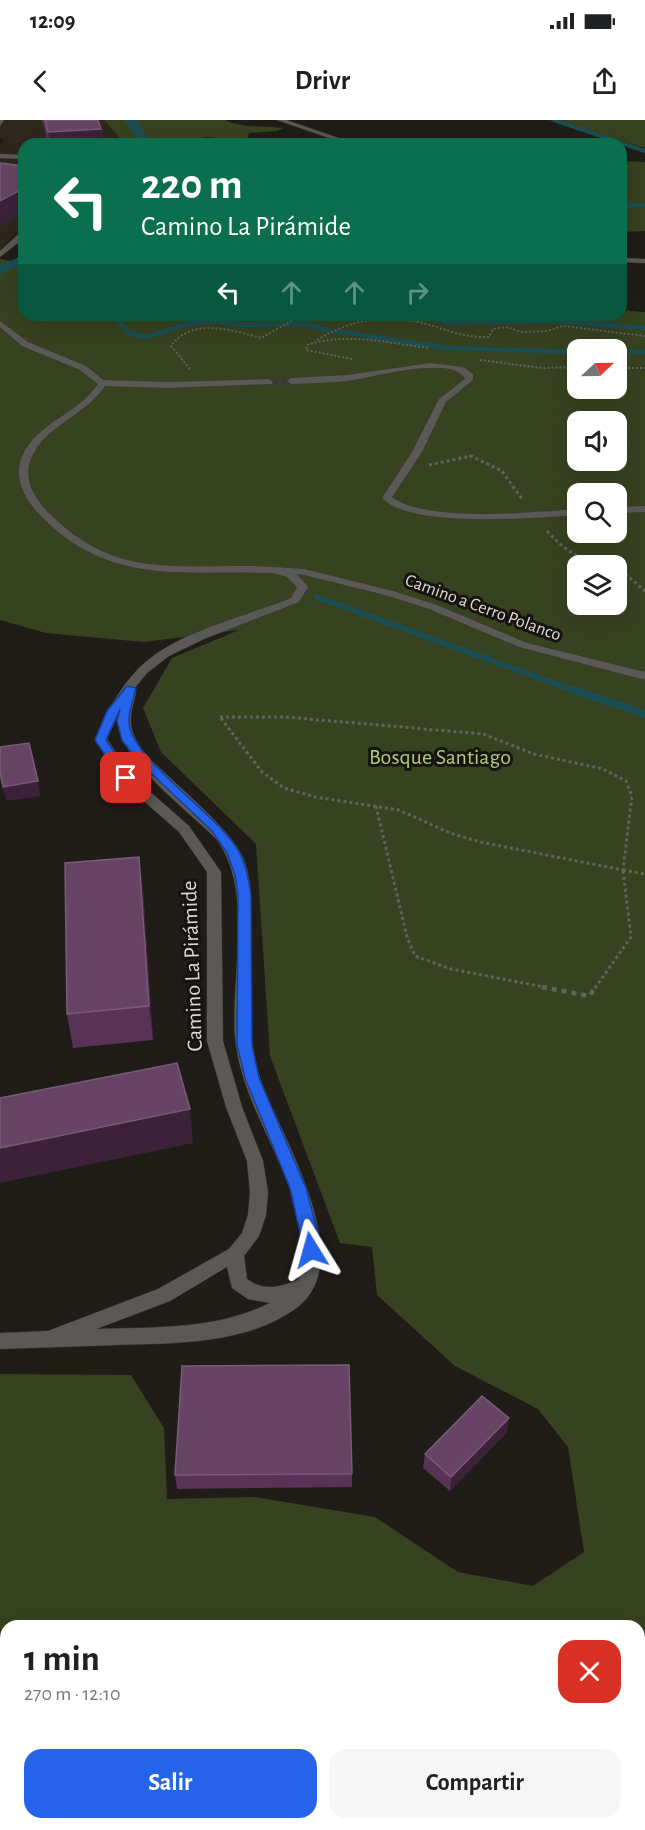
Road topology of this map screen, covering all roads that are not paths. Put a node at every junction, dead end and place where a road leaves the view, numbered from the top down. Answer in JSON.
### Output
{"nodes":[{"id":1,"x":280,"y":120,"type":"edge"},
{"id":2,"x":335,"y":138,"type":"edge"},
{"id":3,"x":0,"y":156,"type":"edge"},
{"id":4,"x":18,"y":157,"type":"edge"},
{"id":5,"x":18,"y":239,"type":"edge"},
{"id":6,"x":0,"y":255,"type":"edge"},
{"id":7,"x":627,"y":260,"type":"edge"},
{"id":8,"x":645,"y":261,"type":"edge"},
{"id":9,"x":0,"y":323,"type":"edge"},
{"id":10,"x":291,"y":381,"type":"tunnel mouth"},
{"id":11,"x":269,"y":382,"type":"tunnel mouth"},
{"id":12,"x":103,"y":383,"type":"junction"},
{"id":13,"x":645,"y":508,"type":"edge"},
{"id":14,"x":627,"y":509,"type":"edge"},
{"id":15,"x":567,"y":512,"type":"edge"},
{"id":16,"x":274,"y":570,"type":"junction"},
{"id":17,"x":645,"y":676,"type":"edge"},
{"id":18,"x":131,"y":688,"type":"junction"},
{"id":19,"x":235,"y":1254,"type":"junction"},
{"id":20,"x":306,"y":1285,"type":"junction"},
{"id":21,"x":50,"y":1339,"type":"junction"},
{"id":22,"x":0,"y":1341,"type":"edge"}],
"edges":[{"from":1,"to":2,"type":"street"},
{"from":3,"to":4,"type":"street"},
{"from":5,"to":6,"type":"street"},
{"from":7,"to":8,"type":"street"},
{"from":9,"to":12,"type":"street"},
{"from":10,"to":15,"type":"street"},
{"from":11,"to":12,"type":"street"},
{"from":12,"to":16,"type":"street","name":"Camino La Pirámide"},
{"from":13,"to":14,"type":"street"},
{"from":16,"to":17,"type":"street","name":"Camino a Cerro Polanco"},
{"from":16,"to":18,"type":"street","name":"Camino La Pirámide"},
{"from":18,"to":19,"type":"street","name":"Camino La Pirámide"},
{"from":18,"to":20,"type":"street","name":"Camino La Pirámide"},
{"from":19,"to":20,"type":"street"},
{"from":19,"to":21,"type":"street","name":"Camino La Pirámide"},
{"from":20,"to":21,"type":"street","name":"Camino La Pirámide"},
{"from":21,"to":22,"type":"street","name":"Camino La Pirámide"}]}
